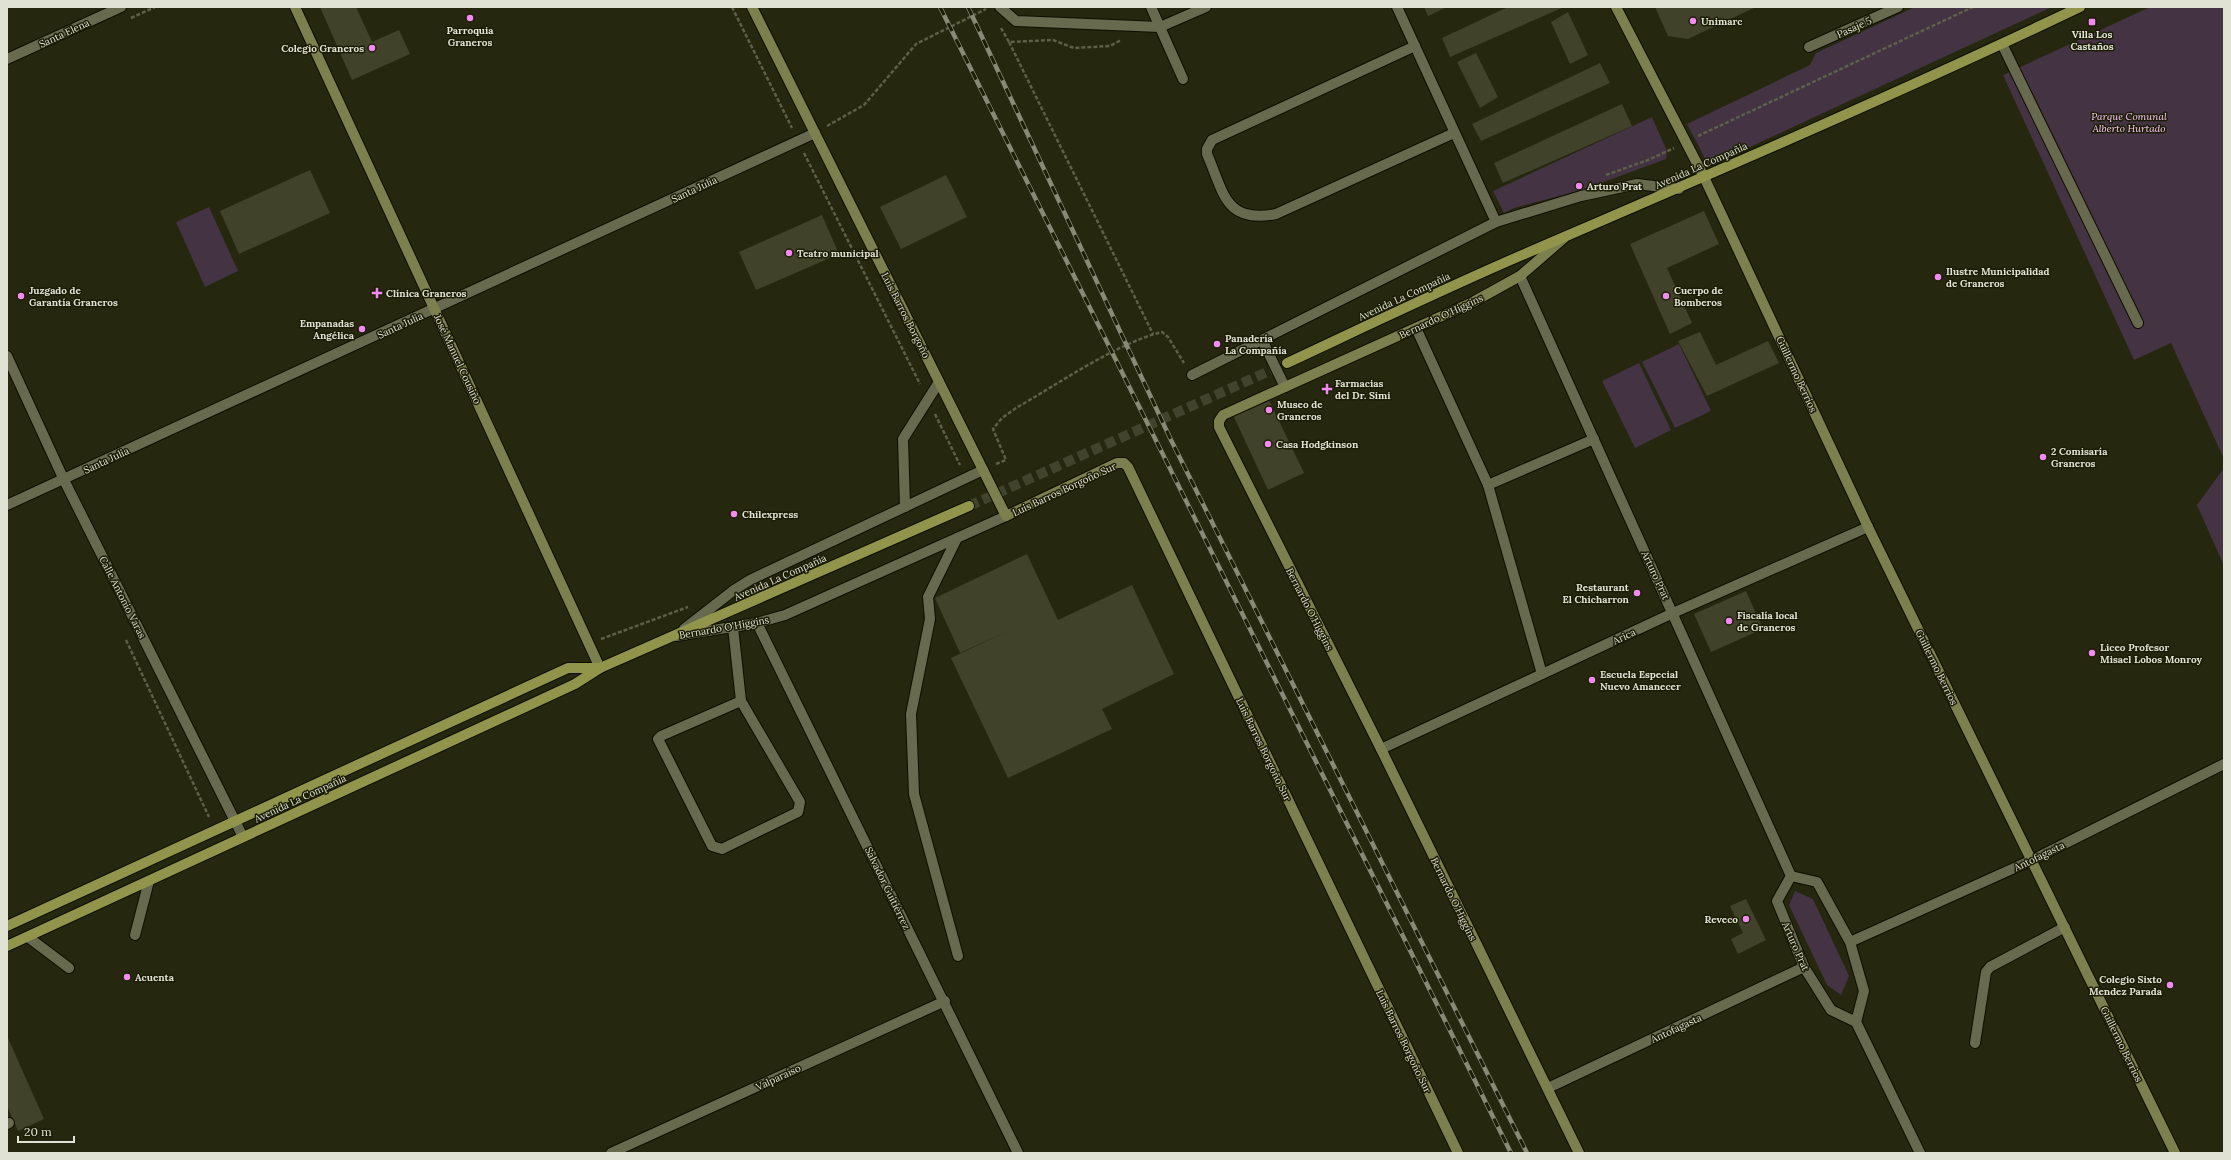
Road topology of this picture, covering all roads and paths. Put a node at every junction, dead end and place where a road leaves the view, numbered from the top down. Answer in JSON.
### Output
{"nodes":[{"id":1,"x":121,"y":7,"type":"edge"},
{"id":2,"x":296,"y":7,"type":"edge"},
{"id":3,"x":732,"y":7,"type":"edge"},
{"id":4,"x":752,"y":7,"type":"edge"},
{"id":5,"x":995,"y":7,"type":"edge"},
{"id":6,"x":1151,"y":7,"type":"edge"},
{"id":7,"x":1206,"y":7,"type":"edge"},
{"id":8,"x":1397,"y":7,"type":"edge"},
{"id":9,"x":1616,"y":7,"type":"edge"},
{"id":10,"x":1898,"y":7,"type":"edge"},
{"id":11,"x":2080,"y":7,"type":"edge"},
{"id":12,"x":997,"y":21,"type":"dead end"},
{"id":13,"x":1160,"y":27,"type":"junction"},
{"id":14,"x":1126,"y":38,"type":"dead end"},
{"id":15,"x":1009,"y":42,"type":"junction"},
{"id":16,"x":2002,"y":44,"type":"junction"},
{"id":17,"x":1414,"y":46,"type":"junction"},
{"id":18,"x":1809,"y":47,"type":"dead end"},
{"id":19,"x":7,"y":59,"type":"edge"},
{"id":20,"x":1183,"y":79,"type":"dead end"},
{"id":21,"x":1454,"y":132,"type":"junction"},
{"id":22,"x":815,"y":133,"type":"junction"},
{"id":23,"x":798,"y":141,"type":"junction"},
{"id":24,"x":1704,"y":177,"type":"junction"},
{"id":25,"x":1679,"y":189,"type":"junction"},
{"id":26,"x":1496,"y":222,"type":"junction"},
{"id":27,"x":1568,"y":236,"type":"junction"},
{"id":28,"x":1520,"y":276,"type":"junction"},
{"id":29,"x":434,"y":309,"type":"junction"},
{"id":30,"x":2138,"y":323,"type":"dead end"},
{"id":31,"x":1416,"y":328,"type":"junction"},
{"id":32,"x":1153,"y":334,"type":"junction"},
{"id":33,"x":1262,"y":340,"type":"junction"},
{"id":34,"x":7,"y":356,"type":"edge"},
{"id":35,"x":1287,"y":363,"type":"tunnel mouth"},
{"id":36,"x":1192,"y":375,"type":"joint"},
{"id":37,"x":939,"y":382,"type":"junction"},
{"id":38,"x":1285,"y":387,"type":"junction"},
{"id":39,"x":928,"y":400,"type":"junction"},
{"id":40,"x":1594,"y":439,"type":"junction"},
{"id":41,"x":983,"y":470,"type":"junction"},
{"id":42,"x":967,"y":478,"type":"junction"},
{"id":43,"x":64,"y":480,"type":"junction"},
{"id":44,"x":1488,"y":485,"type":"junction"},
{"id":45,"x":7,"y":505,"type":"edge"},
{"id":46,"x":969,"y":506,"type":"tunnel mouth"},
{"id":47,"x":905,"y":507,"type":"junction"},
{"id":48,"x":1006,"y":516,"type":"junction"},
{"id":49,"x":1868,"y":527,"type":"junction"},
{"id":50,"x":957,"y":538,"type":"junction"},
{"id":51,"x":1673,"y":613,"type":"junction"},
{"id":52,"x":757,"y":623,"type":"junction"},
{"id":53,"x":733,"y":628,"type":"junction"},
{"id":54,"x":674,"y":636,"type":"junction"},
{"id":55,"x":600,"y":668,"type":"junction"},
{"id":56,"x":1542,"y":674,"type":"junction"},
{"id":57,"x":740,"y":701,"type":"junction"},
{"id":58,"x":1381,"y":749,"type":"junction"},
{"id":59,"x":2224,"y":764,"type":"edge"},
{"id":60,"x":235,"y":820,"type":"junction"},
{"id":61,"x":243,"y":837,"type":"junction"},
{"id":62,"x":2032,"y":860,"type":"junction"},
{"id":63,"x":1791,"y":876,"type":"junction"},
{"id":64,"x":149,"y":881,"type":"junction"},
{"id":65,"x":7,"y":926,"type":"edge"},
{"id":66,"x":2065,"y":927,"type":"junction"},
{"id":67,"x":135,"y":934,"type":"dead end"},
{"id":68,"x":28,"y":936,"type":"junction"},
{"id":69,"x":1850,"y":942,"type":"junction"},
{"id":70,"x":7,"y":946,"type":"edge"},
{"id":71,"x":958,"y":956,"type":"dead end"},
{"id":72,"x":1804,"y":967,"type":"junction"},
{"id":73,"x":69,"y":968,"type":"dead end"},
{"id":74,"x":944,"y":1001,"type":"junction"},
{"id":75,"x":1856,"y":1022,"type":"junction"},
{"id":76,"x":1975,"y":1043,"type":"dead end"},
{"id":77,"x":1548,"y":1088,"type":"junction"},
{"id":78,"x":611,"y":1153,"type":"edge"},
{"id":79,"x":1018,"y":1153,"type":"edge"},
{"id":80,"x":1458,"y":1153,"type":"edge"},
{"id":81,"x":1579,"y":1153,"type":"edge"},
{"id":82,"x":1920,"y":1153,"type":"edge"},
{"id":83,"x":2175,"y":1153,"type":"edge"}],
"edges":[{"from":1,"to":19,"type":"street","name":"Santa Elena"},
{"from":2,"to":29,"type":"street","name":"José Manuel Cousiño"},
{"from":3,"to":23,"type":"path"},
{"from":4,"to":22,"type":"street","name":"Luis Barros Borgoño"},
{"from":5,"to":13,"type":"street"},
{"from":5,"to":22,"type":"path"},
{"from":6,"to":13,"type":"street"},
{"from":7,"to":13,"type":"street"},
{"from":8,"to":17,"type":"street"},
{"from":9,"to":24,"type":"street","name":"Guillermo Berrios"},
{"from":10,"to":18,"type":"street","name":"Pasaje 5"},
{"from":11,"to":16,"type":"main road","name":"Avenida La Compañía"},
{"from":12,"to":15,"type":"path"},
{"from":13,"to":20,"type":"street"},
{"from":14,"to":15,"type":"path"},
{"from":15,"to":32,"type":"path"},
{"from":16,"to":24,"type":"main road","name":"Avenida La Compañía"},
{"from":16,"to":30,"type":"street"},
{"from":17,"to":21,"type":"street"},
{"from":17,"to":21,"type":"street"},
{"from":21,"to":26,"type":"street"},
{"from":22,"to":23,"type":"street","name":"Santa Julia"},
{"from":22,"to":37,"type":"street","name":"Luis Barros Borgoño"},
{"from":23,"to":29,"type":"street","name":"Santa Julia"},
{"from":23,"to":39,"type":"path"},
{"from":24,"to":25,"type":"main road","name":"Avenida La Compañía"},
{"from":24,"to":49,"type":"street","name":"Guillermo Berrios"},
{"from":25,"to":26,"type":"street"},
{"from":25,"to":27,"type":"main road","name":"Avenida La Compañía"},
{"from":26,"to":33,"type":"street"},
{"from":27,"to":28,"type":"street","name":"Bernardo O'Higgins"},
{"from":27,"to":35,"type":"main road","name":"Avenida La Compañía"},
{"from":28,"to":31,"type":"street","name":"Bernardo O'Higgins"},
{"from":28,"to":40,"type":"street","name":"Arturo Prat"},
{"from":29,"to":43,"type":"street","name":"Santa Julia"},
{"from":29,"to":55,"type":"street","name":"José Manuel Cousiño"},
{"from":31,"to":38,"type":"street","name":"Bernardo O'Higgins"},
{"from":31,"to":44,"type":"street"},
{"from":32,"to":36,"type":"path"},
{"from":32,"to":41,"type":"path"},
{"from":33,"to":36,"type":"street"},
{"from":33,"to":38,"type":"street"},
{"from":34,"to":43,"type":"street","name":"Calle Antonio Varas"},
{"from":37,"to":39,"type":"street"},
{"from":37,"to":41,"type":"street","name":"Luis Barros Borgoño"},
{"from":38,"to":58,"type":"street","name":"Bernardo O'Higgins"},
{"from":39,"to":42,"type":"path"},
{"from":39,"to":47,"type":"street"},
{"from":40,"to":44,"type":"street"},
{"from":40,"to":51,"type":"street","name":"Arturo Prat"},
{"from":41,"to":42,"type":"street","name":"Bernardo O'Higgins"},
{"from":41,"to":48,"type":"street","name":"Luis Barros Borgoño"},
{"from":42,"to":47,"type":"street","name":"Bernardo O'Higgins"},
{"from":43,"to":45,"type":"street","name":"Santa Julia"},
{"from":43,"to":60,"type":"street","name":"Calle Antonio Varas"},
{"from":44,"to":56,"type":"street"},
{"from":46,"to":54,"type":"main road","name":"Avenida La Compañía"},
{"from":47,"to":54,"type":"street","name":"Bernardo O'Higgins"},
{"from":48,"to":50,"type":"street","name":"Bernardo O'Higgins"},
{"from":48,"to":80,"type":"street","name":"Luis Barros Borgoño Sur"},
{"from":49,"to":51,"type":"street","name":"Arica"},
{"from":49,"to":62,"type":"street","name":"Guillermo Berrios"},
{"from":50,"to":52,"type":"street","name":"Bernardo O'Higgins"},
{"from":50,"to":71,"type":"street"},
{"from":51,"to":56,"type":"street","name":"Arica"},
{"from":51,"to":63,"type":"street","name":"Arturo Prat"},
{"from":52,"to":53,"type":"street","name":"Bernardo O'Higgins"},
{"from":52,"to":74,"type":"street","name":"Salvador Guitiérrez"},
{"from":53,"to":54,"type":"street","name":"Bernardo O'Higgins"},
{"from":53,"to":57,"type":"street"},
{"from":54,"to":55,"type":"main road","name":"Avenida La Compañía"},
{"from":55,"to":60,"type":"main road","name":"Avenida La Compañía"},
{"from":55,"to":61,"type":"main road","name":"Avenida La Compañía"},
{"from":56,"to":58,"type":"street","name":"Arica"},
{"from":57,"to":57,"type":"street"},
{"from":58,"to":77,"type":"street","name":"Bernardo O'Higgins"},
{"from":59,"to":62,"type":"street","name":"Antofagasta"},
{"from":60,"to":61,"type":"street","name":"Calle Antonio Varas"},
{"from":60,"to":65,"type":"main road","name":"Avenida La Compañía"},
{"from":61,"to":64,"type":"main road","name":"Avenida La Compañía"},
{"from":62,"to":66,"type":"street","name":"Guillermo Berrios"},
{"from":62,"to":69,"type":"street","name":"Antofagasta"},
{"from":63,"to":69,"type":"street"},
{"from":63,"to":72,"type":"street","name":"Arturo Prat"},
{"from":64,"to":67,"type":"street"},
{"from":64,"to":68,"type":"main road","name":"Avenida La Compañía"},
{"from":66,"to":76,"type":"street"},
{"from":66,"to":83,"type":"street","name":"Guillermo Berrios"},
{"from":68,"to":70,"type":"main road","name":"Avenida La Compañía"},
{"from":68,"to":73,"type":"street"},
{"from":69,"to":75,"type":"street"},
{"from":72,"to":75,"type":"street","name":"Arturo Prat"},
{"from":72,"to":77,"type":"street","name":"Antofagasta"},
{"from":74,"to":78,"type":"street","name":"Valparaíso"},
{"from":74,"to":79,"type":"street","name":"Salvador Guitiérrez"},
{"from":75,"to":82,"type":"street"},
{"from":77,"to":81,"type":"street","name":"Bernardo O'Higgins"}]}
